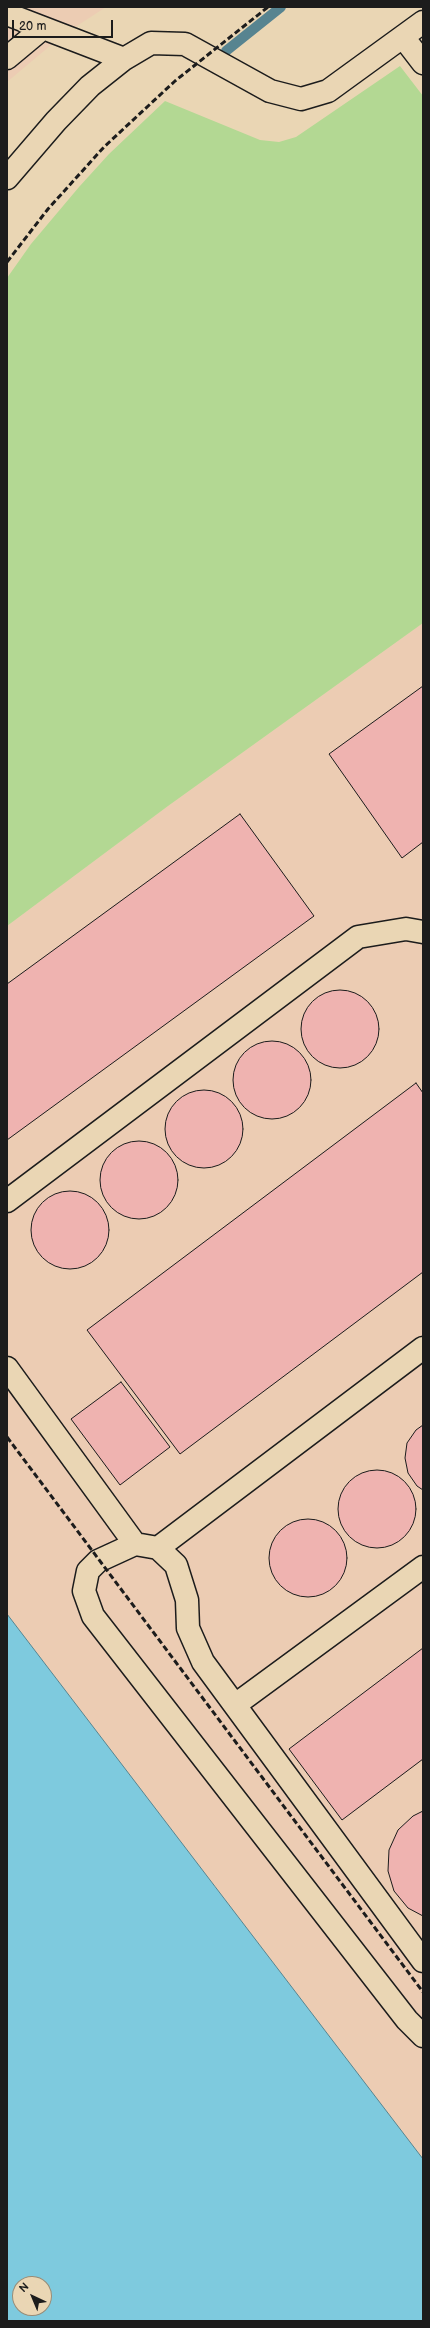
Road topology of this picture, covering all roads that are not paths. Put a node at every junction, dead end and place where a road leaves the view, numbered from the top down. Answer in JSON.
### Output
{"nodes":[{"id":1,"x":7,"y":14,"type":"edge"},
{"id":2,"x":423,"y":22,"type":"edge"},
{"id":3,"x":42,"y":28,"type":"junction"},
{"id":4,"x":403,"y":37,"type":"junction"},
{"id":5,"x":7,"y":58,"type":"edge"},
{"id":6,"x":124,"y":59,"type":"junction"},
{"id":7,"x":423,"y":63,"type":"edge"},
{"id":8,"x":7,"y":178,"type":"edge"},
{"id":9,"x":423,"y":932,"type":"edge"},
{"id":10,"x":7,"y":1201,"type":"edge"},
{"id":11,"x":423,"y":1348,"type":"edge"},
{"id":12,"x":7,"y":1368,"type":"edge"},
{"id":13,"x":134,"y":1544,"type":"junction"},
{"id":14,"x":158,"y":1548,"type":"junction"},
{"id":15,"x":423,"y":1567,"type":"edge"},
{"id":16,"x":235,"y":1705,"type":"junction"},
{"id":17,"x":423,"y":1961,"type":"edge"},
{"id":18,"x":423,"y":2036,"type":"edge"}],
"edges":[{"from":1,"to":3,"type":"lane"},
{"from":2,"to":4,"type":"lane"},
{"from":3,"to":5,"type":"lane"},
{"from":3,"to":6,"type":"lane"},
{"from":4,"to":6,"type":"lane"},
{"from":4,"to":7,"type":"lane"},
{"from":6,"to":8,"type":"lane"},
{"from":9,"to":10,"type":"lane"},
{"from":11,"to":14,"type":"lane"},
{"from":12,"to":13,"type":"lane"},
{"from":13,"to":14,"type":"lane"},
{"from":13,"to":18,"type":"lane"},
{"from":14,"to":16,"type":"lane"},
{"from":15,"to":16,"type":"lane"},
{"from":16,"to":17,"type":"lane"}]}
